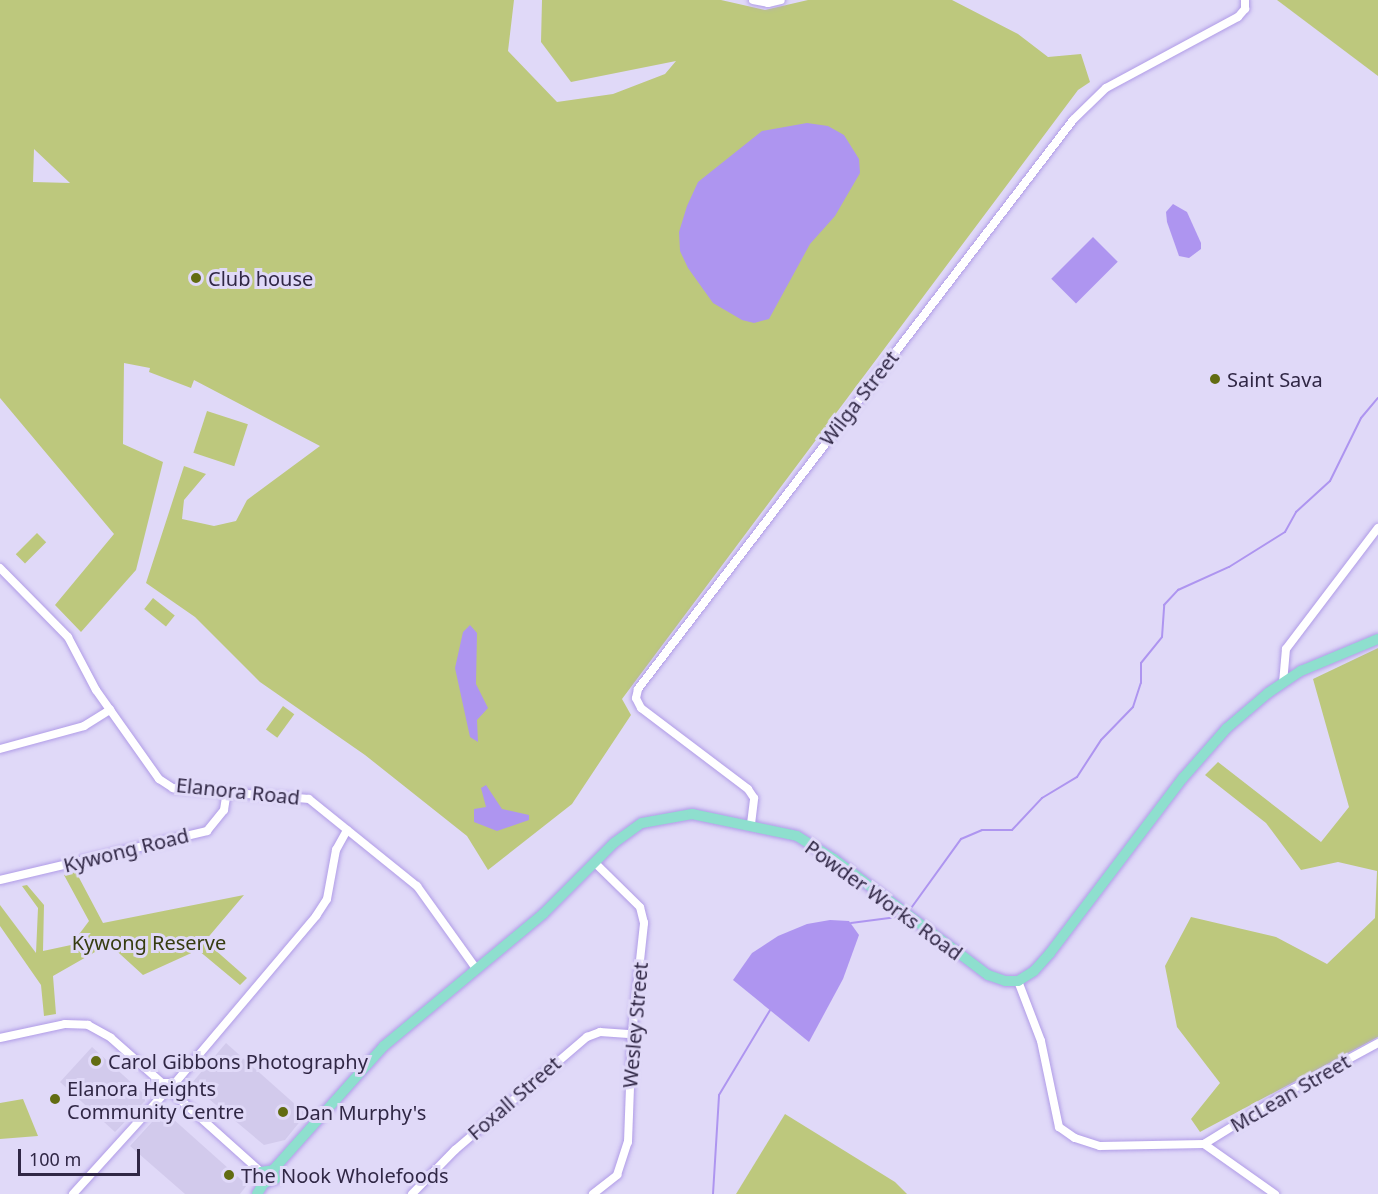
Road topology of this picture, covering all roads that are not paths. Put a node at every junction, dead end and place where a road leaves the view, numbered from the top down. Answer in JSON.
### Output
{"nodes":[{"id":1,"x":753,"y":0,"type":"edge"},
{"id":2,"x":781,"y":0,"type":"edge"},
{"id":3,"x":1245,"y":4,"type":"edge"},
{"id":4,"x":1378,"y":528,"type":"edge"},
{"id":5,"x":2,"y":574,"type":"edge"},
{"id":6,"x":1378,"y":639,"type":"edge"},
{"id":7,"x":1283,"y":683,"type":"junction"},
{"id":8,"x":110,"y":711,"type":"junction"},
{"id":9,"x":0,"y":749,"type":"edge"},
{"id":10,"x":227,"y":792,"type":"junction"},
{"id":11,"x":751,"y":824,"type":"junction"},
{"id":12,"x":347,"y":830,"type":"junction"},
{"id":13,"x":595,"y":863,"type":"junction"},
{"id":14,"x":0,"y":880,"type":"edge"},
{"id":15,"x":475,"y":967,"type":"junction"},
{"id":16,"x":1018,"y":981,"type":"junction"},
{"id":17,"x":632,"y":1034,"type":"junction"},
{"id":18,"x":0,"y":1038,"type":"edge"},
{"id":19,"x":1378,"y":1043,"type":"edge"},
{"id":20,"x":162,"y":1083,"type":"junction"},
{"id":21,"x":175,"y":1083,"type":"junction"},
{"id":22,"x":175,"y":1095,"type":"junction"},
{"id":23,"x":162,"y":1096,"type":"junction"},
{"id":24,"x":1204,"y":1144,"type":"junction"},
{"id":25,"x":266,"y":1175,"type":"junction"},
{"id":26,"x":73,"y":1194,"type":"edge"},
{"id":27,"x":257,"y":1194,"type":"edge"},
{"id":28,"x":412,"y":1194,"type":"edge"},
{"id":29,"x":593,"y":1194,"type":"edge"},
{"id":30,"x":1275,"y":1194,"type":"edge"}],
"edges":[{"from":1,"to":2,"type":"street"},
{"from":3,"to":11,"type":"street","name":"Wilga Street"},
{"from":4,"to":7,"type":"street"},
{"from":5,"to":8,"type":"street","name":"Elanora Road"},
{"from":6,"to":7,"type":"main road"},
{"from":7,"to":16,"type":"main road"},
{"from":8,"to":9,"type":"street"},
{"from":8,"to":10,"type":"street","name":"Elanora Road"},
{"from":10,"to":12,"type":"street","name":"Elanora Road"},
{"from":10,"to":14,"type":"street","name":"Kywong Road"},
{"from":11,"to":13,"type":"main road","name":"Powder Works Road"},
{"from":11,"to":16,"type":"main road","name":"Powder Works Road"},
{"from":12,"to":15,"type":"street","name":"Elanora Road"},
{"from":12,"to":21,"type":"street"},
{"from":13,"to":15,"type":"main road","name":"Powder Works Road"},
{"from":13,"to":17,"type":"street","name":"Wesley Street"},
{"from":15,"to":25,"type":"main road","name":"Powder Works Road"},
{"from":16,"to":24,"type":"street"},
{"from":17,"to":28,"type":"street","name":"Foxall Street"},
{"from":17,"to":29,"type":"street","name":"Wesley Street"},
{"from":18,"to":20,"type":"street"},
{"from":19,"to":24,"type":"street","name":"McLean Street"},
{"from":20,"to":21,"type":"street"},
{"from":20,"to":23,"type":"street"},
{"from":21,"to":22,"type":"street"},
{"from":22,"to":23,"type":"street"},
{"from":22,"to":25,"type":"street"},
{"from":23,"to":26,"type":"street"},
{"from":24,"to":30,"type":"street"},
{"from":25,"to":27,"type":"main road","name":"Powder Works Road"}]}
